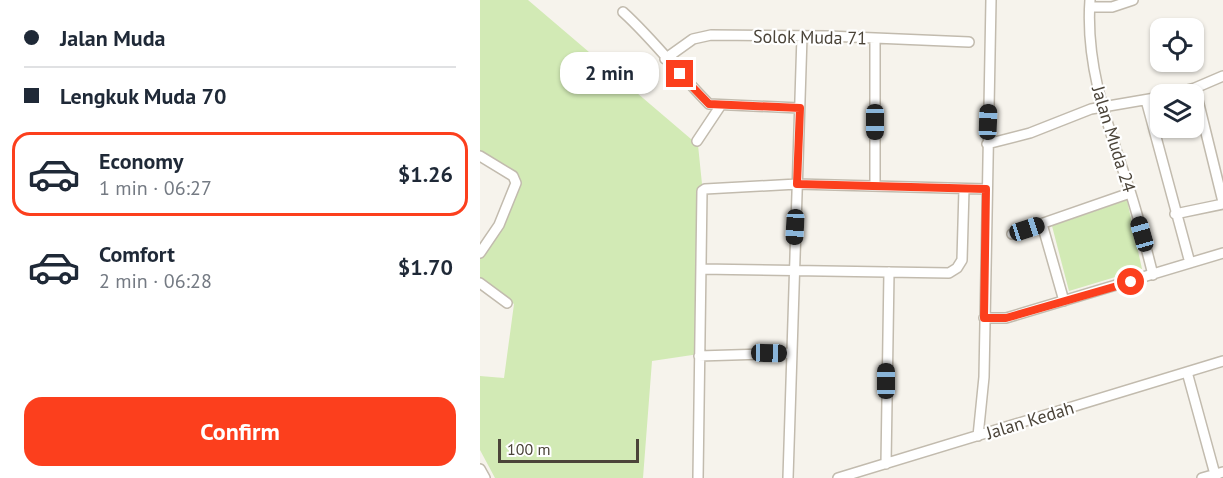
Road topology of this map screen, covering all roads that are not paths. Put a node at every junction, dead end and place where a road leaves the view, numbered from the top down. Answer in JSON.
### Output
{"nodes":[{"id":1,"x":991,"y":0,"type":"edge"},
{"id":2,"x":1133,"y":0,"type":"edge"},
{"id":3,"x":1090,"y":4,"type":"edge"},
{"id":4,"x":623,"y":12,"type":"dead end"},
{"id":5,"x":802,"y":36,"type":"junction"},
{"id":6,"x":875,"y":38,"type":"junction"},
{"id":7,"x":965,"y":42,"type":"dead end"},
{"id":8,"x":665,"y":59,"type":"junction"},
{"id":9,"x":1223,"y":76,"type":"edge"},
{"id":10,"x":1204,"y":84,"type":"edge"},
{"id":11,"x":1150,"y":99,"type":"edge"},
{"id":12,"x":1146,"y":100,"type":"junction"},
{"id":13,"x":721,"y":105,"type":"junction"},
{"id":14,"x":800,"y":108,"type":"junction"},
{"id":15,"x":1101,"y":108,"type":"junction"},
{"id":16,"x":1204,"y":125,"type":"edge"},
{"id":17,"x":697,"y":141,"type":"dead end"},
{"id":18,"x":987,"y":144,"type":"junction"},
{"id":19,"x":480,"y":156,"type":"edge"},
{"id":20,"x":797,"y":184,"type":"junction"},
{"id":21,"x":875,"y":185,"type":"junction"},
{"id":22,"x":964,"y":189,"type":"junction"},
{"id":23,"x":986,"y":189,"type":"junction"},
{"id":24,"x":1130,"y":193,"type":"junction"},
{"id":25,"x":1223,"y":203,"type":"edge"},
{"id":26,"x":1175,"y":214,"type":"junction"},
{"id":27,"x":1042,"y":224,"type":"junction"},
{"id":28,"x":1012,"y":234,"type":"dead end"},
{"id":29,"x":480,"y":253,"type":"edge"},
{"id":30,"x":1223,"y":254,"type":"edge"},
{"id":31,"x":1190,"y":263,"type":"junction"},
{"id":32,"x":702,"y":269,"type":"junction"},
{"id":33,"x":793,"y":270,"type":"junction"},
{"id":34,"x":890,"y":272,"type":"junction"},
{"id":35,"x":1153,"y":275,"type":"junction"},
{"id":36,"x":480,"y":283,"type":"edge"},
{"id":37,"x":1064,"y":300,"type":"junction"},
{"id":38,"x":507,"y":303,"type":"dead end"},
{"id":39,"x":984,"y":318,"type":"junction"},
{"id":40,"x":792,"y":353,"type":"junction"},
{"id":41,"x":699,"y":356,"type":"junction"},
{"id":42,"x":1223,"y":361,"type":"edge"},
{"id":43,"x":1187,"y":372,"type":"junction"},
{"id":44,"x":978,"y":436,"type":"junction"},
{"id":45,"x":886,"y":464,"type":"junction"},
{"id":46,"x":480,"y":469,"type":"edge"},
{"id":47,"x":1218,"y":475,"type":"edge"},
{"id":48,"x":844,"y":477,"type":"edge"},
{"id":49,"x":485,"y":478,"type":"edge"},
{"id":50,"x":698,"y":478,"type":"edge"},
{"id":51,"x":788,"y":478,"type":"edge"},
{"id":52,"x":1202,"y":478,"type":"edge"}],
"edges":[{"from":1,"to":18,"type":"street"},
{"from":2,"to":3,"type":"street"},
{"from":3,"to":15,"type":"street","name":"Jalan Muda 24"},
{"from":4,"to":8,"type":"street"},
{"from":5,"to":6,"type":"street","name":"Solok Muda 71"},
{"from":5,"to":8,"type":"street","name":"Solok Muda 71"},
{"from":5,"to":14,"type":"street"},
{"from":6,"to":7,"type":"street","name":"Solok Muda 71"},
{"from":6,"to":21,"type":"street"},
{"from":8,"to":13,"type":"street"},
{"from":9,"to":10,"type":"street"},
{"from":11,"to":12,"type":"street"},
{"from":12,"to":15,"type":"street"},
{"from":12,"to":26,"type":"street"},
{"from":13,"to":14,"type":"street"},
{"from":13,"to":17,"type":"street"},
{"from":14,"to":20,"type":"street"},
{"from":15,"to":18,"type":"street"},
{"from":15,"to":24,"type":"street","name":"Jalan Muda 24"},
{"from":16,"to":25,"type":"street"},
{"from":18,"to":23,"type":"street"},
{"from":19,"to":29,"type":"street"},
{"from":20,"to":21,"type":"street"},
{"from":20,"to":32,"type":"street"},
{"from":20,"to":33,"type":"street"},
{"from":21,"to":22,"type":"street"},
{"from":22,"to":23,"type":"street"},
{"from":22,"to":34,"type":"street"},
{"from":23,"to":39,"type":"street"},
{"from":24,"to":27,"type":"street"},
{"from":24,"to":35,"type":"street","name":"Jalan Muda 24"},
{"from":25,"to":26,"type":"street"},
{"from":26,"to":31,"type":"street"},
{"from":27,"to":28,"type":"street"},
{"from":27,"to":37,"type":"street"},
{"from":30,"to":31,"type":"street"},
{"from":31,"to":35,"type":"street"},
{"from":32,"to":33,"type":"street"},
{"from":32,"to":41,"type":"street"},
{"from":33,"to":34,"type":"street"},
{"from":33,"to":40,"type":"street"},
{"from":34,"to":45,"type":"street"},
{"from":35,"to":37,"type":"street"},
{"from":36,"to":38,"type":"street"},
{"from":37,"to":39,"type":"street"},
{"from":39,"to":44,"type":"street"},
{"from":40,"to":41,"type":"street"},
{"from":40,"to":51,"type":"street"},
{"from":41,"to":50,"type":"street"},
{"from":42,"to":43,"type":"street","name":"Jalan Kedah"},
{"from":43,"to":44,"type":"street","name":"Jalan Kedah"},
{"from":43,"to":47,"type":"street"},
{"from":44,"to":45,"type":"street","name":"Jalan Kedah"},
{"from":45,"to":48,"type":"street","name":"Jalan Kedah"},
{"from":46,"to":49,"type":"street"},
{"from":47,"to":52,"type":"street"}]}
